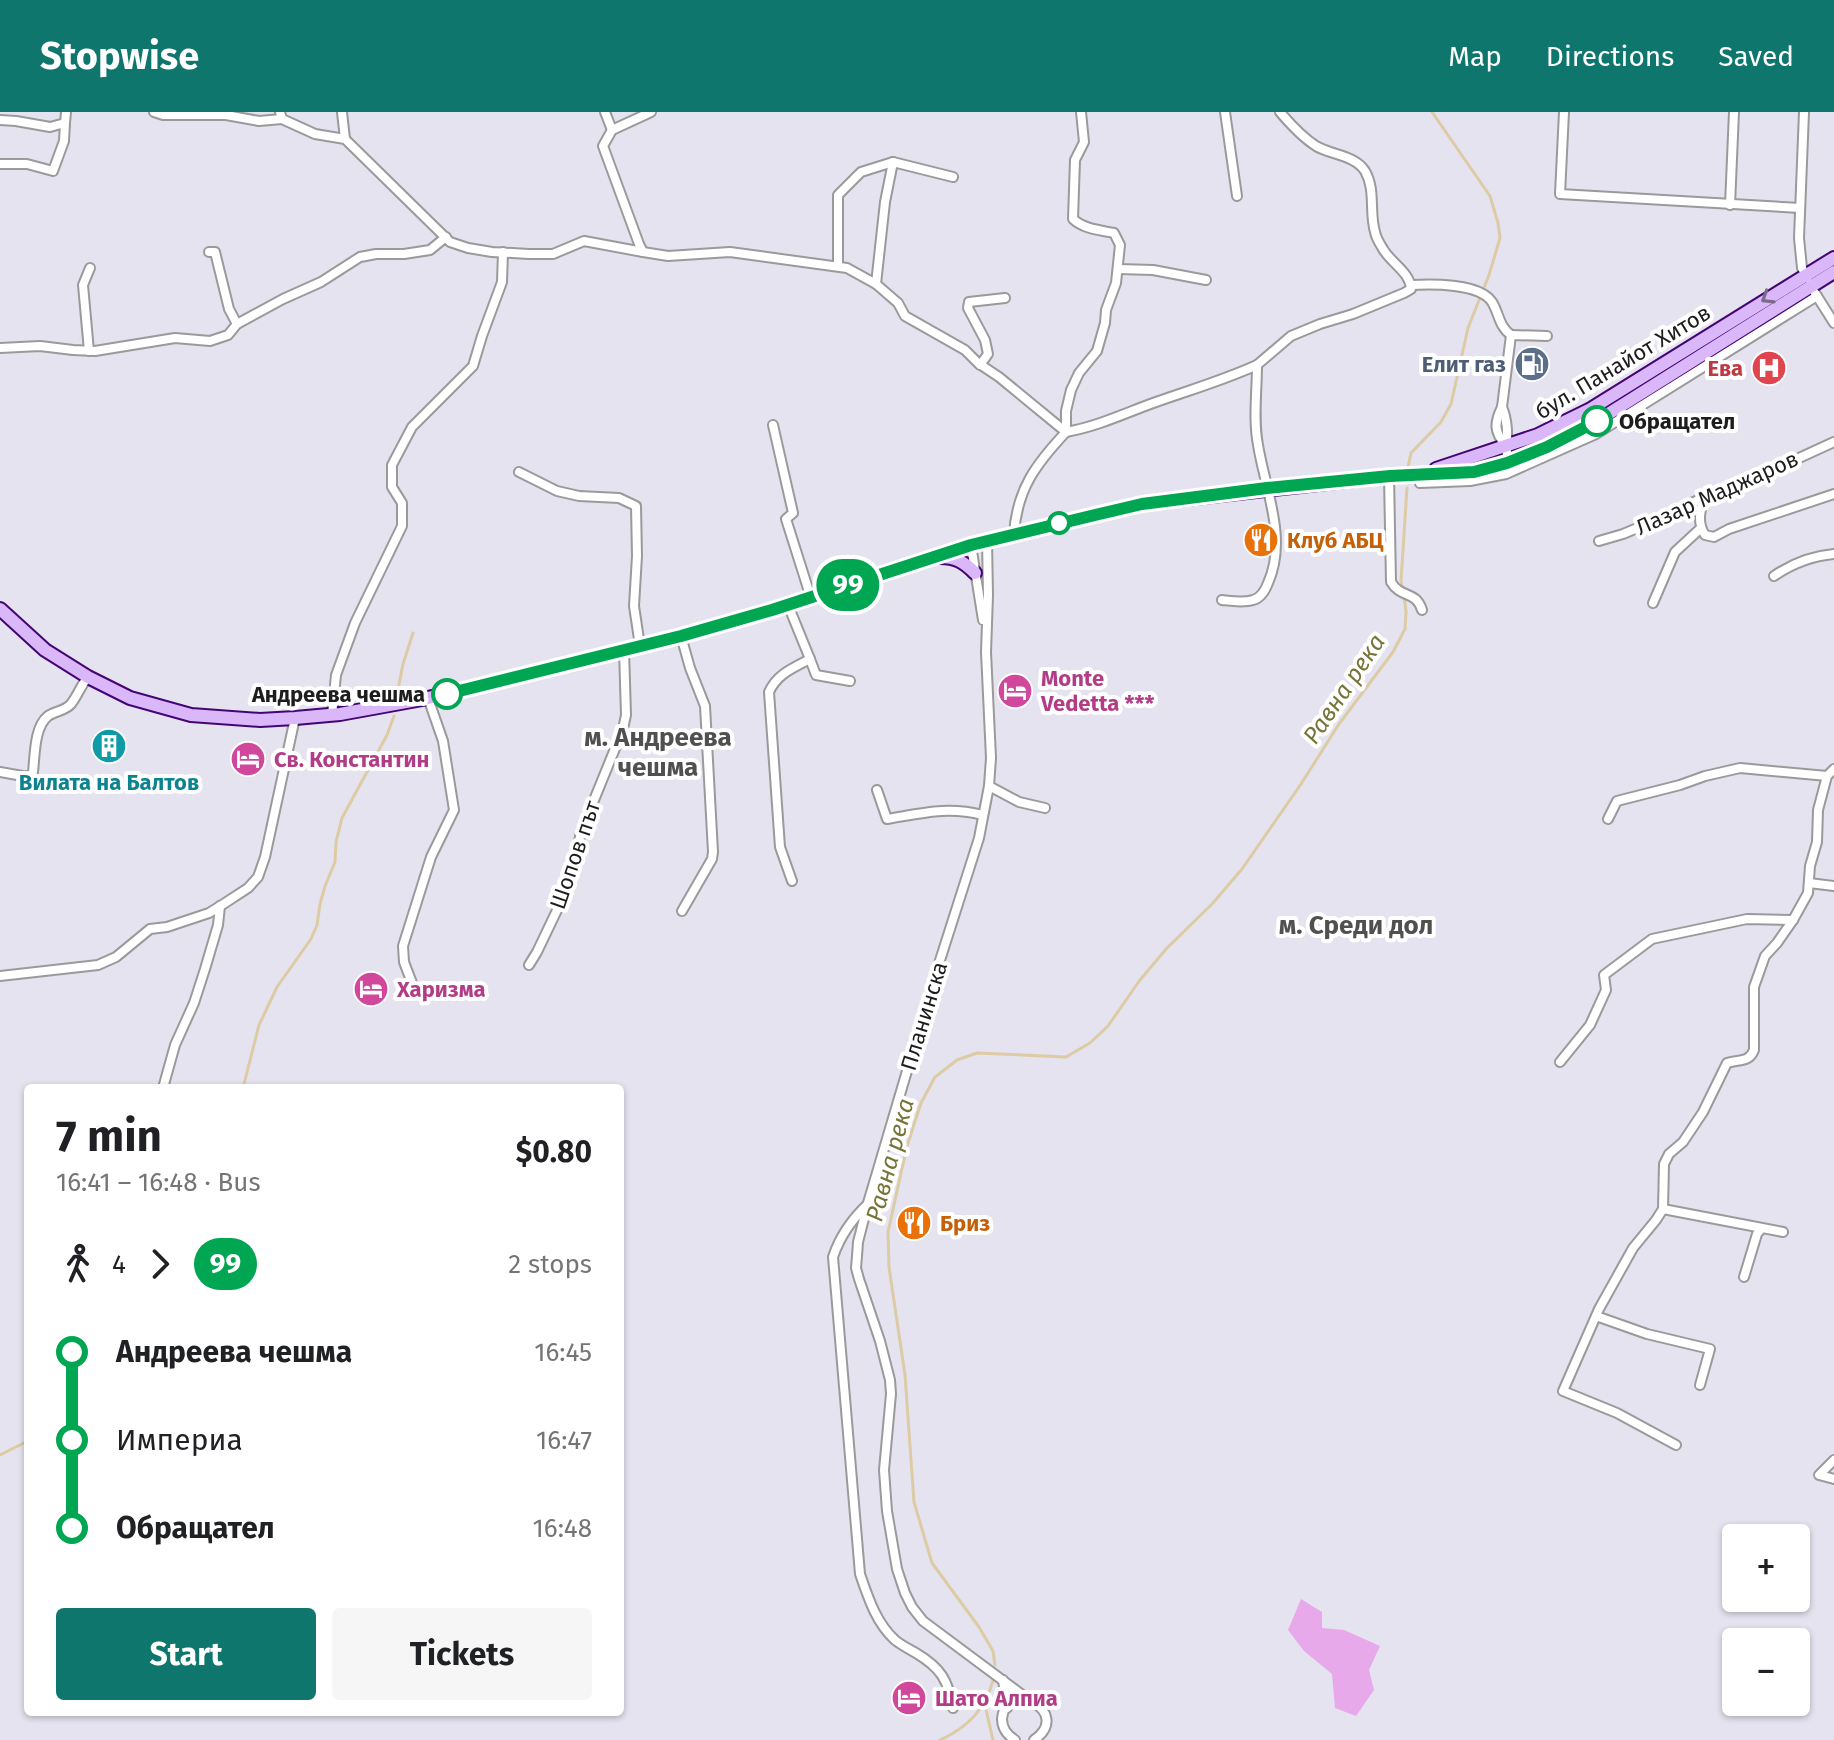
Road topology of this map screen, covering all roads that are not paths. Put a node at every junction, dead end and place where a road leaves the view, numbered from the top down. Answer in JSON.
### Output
{"nodes":[{"id":1,"x":66,"y":112,"type":"edge"},
{"id":2,"x":154,"y":112,"type":"edge"},
{"id":3,"x":342,"y":112,"type":"edge"},
{"id":4,"x":605,"y":112,"type":"edge"},
{"id":5,"x":651,"y":112,"type":"edge"},
{"id":6,"x":1081,"y":112,"type":"edge"},
{"id":7,"x":1225,"y":112,"type":"edge"},
{"id":8,"x":1280,"y":112,"type":"edge"},
{"id":9,"x":1564,"y":112,"type":"edge"},
{"id":10,"x":1734,"y":112,"type":"edge"},
{"id":11,"x":1804,"y":112,"type":"edge"},
{"id":12,"x":281,"y":116,"type":"edge"},
{"id":13,"x":0,"y":120,"type":"edge"},
{"id":14,"x":65,"y":123,"type":"junction"},
{"id":15,"x":612,"y":130,"type":"junction"},
{"id":16,"x":345,"y":139,"type":"junction"},
{"id":17,"x":893,"y":162,"type":"junction"},
{"id":18,"x":0,"y":164,"type":"edge"},
{"id":19,"x":953,"y":177,"type":"dead end"},
{"id":20,"x":1237,"y":196,"type":"dead end"},
{"id":21,"x":1730,"y":205,"type":"junction"},
{"id":22,"x":1800,"y":208,"type":"junction"},
{"id":23,"x":446,"y":237,"type":"junction"},
{"id":24,"x":209,"y":252,"type":"dead end"},
{"id":25,"x":503,"y":252,"type":"junction"},
{"id":26,"x":643,"y":252,"type":"junction"},
{"id":27,"x":1834,"y":258,"type":"edge"},
{"id":28,"x":838,"y":266,"type":"junction"},
{"id":29,"x":90,"y":268,"type":"dead end"},
{"id":30,"x":1118,"y":269,"type":"junction"},
{"id":31,"x":1834,"y":272,"type":"edge"},
{"id":32,"x":1206,"y":280,"type":"dead end"},
{"id":33,"x":876,"y":284,"type":"junction"},
{"id":34,"x":1411,"y":285,"type":"junction"},
{"id":35,"x":1811,"y":286,"type":"junction"},
{"id":36,"x":1005,"y":298,"type":"dead end"},
{"id":37,"x":1834,"y":323,"type":"edge"},
{"id":38,"x":237,"y":324,"type":"junction"},
{"id":39,"x":1511,"y":335,"type":"junction"},
{"id":40,"x":1547,"y":336,"type":"dead end"},
{"id":41,"x":0,"y":348,"type":"edge"},
{"id":42,"x":89,"y":351,"type":"junction"},
{"id":43,"x":980,"y":365,"type":"junction"},
{"id":44,"x":1257,"y":365,"type":"junction"},
{"id":45,"x":773,"y":425,"type":"dead end"},
{"id":46,"x":1066,"y":432,"type":"junction"},
{"id":47,"x":1834,"y":442,"type":"edge"},
{"id":48,"x":1506,"y":446,"type":"junction"},
{"id":49,"x":1507,"y":463,"type":"junction"},
{"id":50,"x":519,"y":472,"type":"dead end"},
{"id":51,"x":1390,"y":476,"type":"junction"},
{"id":52,"x":1421,"y":478,"type":"junction"},
{"id":53,"x":1267,"y":488,"type":"junction"},
{"id":54,"x":1834,"y":494,"type":"edge"},
{"id":55,"x":1704,"y":498,"type":"junction"},
{"id":56,"x":1701,"y":528,"type":"junction"},
{"id":57,"x":1014,"y":534,"type":"junction"},
{"id":58,"x":987,"y":541,"type":"junction"},
{"id":59,"x":1599,"y":541,"type":"dead end"},
{"id":60,"x":971,"y":545,"type":"junction"},
{"id":61,"x":1834,"y":554,"type":"edge"},
{"id":62,"x":937,"y":556,"type":"junction"},
{"id":63,"x":975,"y":573,"type":"junction"},
{"id":64,"x":1774,"y":576,"type":"dead end"},
{"id":65,"x":811,"y":598,"type":"junction"},
{"id":66,"x":1222,"y":600,"type":"dead end"},
{"id":67,"x":1653,"y":603,"type":"dead end"},
{"id":68,"x":788,"y":605,"type":"junction"},
{"id":69,"x":0,"y":609,"type":"edge"},
{"id":70,"x":1422,"y":610,"type":"dead end"},
{"id":71,"x":986,"y":634,"type":"junction"},
{"id":72,"x":681,"y":636,"type":"junction"},
{"id":73,"x":640,"y":646,"type":"junction"},
{"id":74,"x":624,"y":650,"type":"junction"},
{"id":75,"x":810,"y":659,"type":"junction"},
{"id":76,"x":88,"y":677,"type":"junction"},
{"id":77,"x":850,"y":681,"type":"dead end"},
{"id":78,"x":428,"y":698,"type":"junction"},
{"id":79,"x":332,"y":715,"type":"junction"},
{"id":80,"x":295,"y":718,"type":"junction"},
{"id":81,"x":0,"y":772,"type":"edge"},
{"id":82,"x":1831,"y":773,"type":"edge"},
{"id":83,"x":989,"y":786,"type":"junction"},
{"id":84,"x":877,"y":790,"type":"dead end"},
{"id":85,"x":1045,"y":808,"type":"dead end"},
{"id":86,"x":983,"y":815,"type":"junction"},
{"id":87,"x":1608,"y":819,"type":"dead end"},
{"id":88,"x":792,"y":881,"type":"dead end"},
{"id":89,"x":1809,"y":883,"type":"junction"},
{"id":90,"x":1834,"y":886,"type":"edge"},
{"id":91,"x":220,"y":906,"type":"junction"},
{"id":92,"x":682,"y":911,"type":"dead end"},
{"id":93,"x":1793,"y":920,"type":"junction"},
{"id":94,"x":529,"y":965,"type":"dead end"},
{"id":95,"x":0,"y":976,"type":"edge"},
{"id":96,"x":412,"y":983,"type":"dead end"},
{"id":97,"x":1560,"y":1062,"type":"dead end"},
{"id":98,"x":164,"y":1084,"type":"edge"},
{"id":99,"x":868,"y":1203,"type":"junction"},
{"id":100,"x":1663,"y":1209,"type":"junction"},
{"id":101,"x":1761,"y":1229,"type":"junction"},
{"id":102,"x":1783,"y":1232,"type":"dead end"},
{"id":103,"x":1744,"y":1277,"type":"dead end"},
{"id":104,"x":1596,"y":1316,"type":"junction"},
{"id":105,"x":1700,"y":1385,"type":"dead end"},
{"id":106,"x":1676,"y":1445,"type":"dead end"},
{"id":107,"x":1834,"y":1460,"type":"edge"},
{"id":108,"x":1834,"y":1479,"type":"edge"},
{"id":109,"x":1003,"y":1680,"type":"junction"},
{"id":110,"x":1029,"y":1700,"type":"junction"},
{"id":111,"x":953,"y":1708,"type":"dead end"},
{"id":112,"x":1007,"y":1708,"type":"junction"},
{"id":113,"x":1015,"y":1740,"type":"edge"},
{"id":114,"x":1034,"y":1740,"type":"edge"}],
"edges":[{"from":1,"to":14,"type":"street"},
{"from":2,"to":12,"type":"street"},
{"from":3,"to":16,"type":"street"},
{"from":4,"to":15,"type":"street"},
{"from":5,"to":15,"type":"street"},
{"from":6,"to":30,"type":"street"},
{"from":7,"to":20,"type":"street"},
{"from":8,"to":34,"type":"street"},
{"from":9,"to":21,"type":"street"},
{"from":10,"to":21,"type":"street"},
{"from":11,"to":22,"type":"street"},
{"from":12,"to":16,"type":"street"},
{"from":13,"to":14,"type":"street"},
{"from":14,"to":18,"type":"street"},
{"from":15,"to":26,"type":"street"},
{"from":16,"to":23,"type":"street"},
{"from":17,"to":19,"type":"street"},
{"from":17,"to":28,"type":"street"},
{"from":17,"to":33,"type":"street"},
{"from":21,"to":22,"type":"street"},
{"from":22,"to":35,"type":"street"},
{"from":23,"to":25,"type":"street"},
{"from":23,"to":38,"type":"street"},
{"from":24,"to":38,"type":"street"},
{"from":25,"to":26,"type":"street"},
{"from":25,"to":79,"type":"street"},
{"from":26,"to":28,"type":"street"},
{"from":27,"to":35,"type":"street","name":"бул. Панайот Хитов"},
{"from":28,"to":33,"type":"street"},
{"from":29,"to":42,"type":"street"},
{"from":30,"to":32,"type":"street"},
{"from":30,"to":46,"type":"street"},
{"from":31,"to":35,"type":"street","name":"бул. Панайот Хитов"},
{"from":33,"to":43,"type":"street"},
{"from":34,"to":39,"type":"street"},
{"from":34,"to":44,"type":"street"},
{"from":35,"to":37,"type":"street"},
{"from":35,"to":48,"type":"street","name":"бул. Панайот Хитов","one_way":true},
{"from":35,"to":49,"type":"street","name":"бул. Панайот Хитов"},
{"from":35,"to":52,"type":"street"},
{"from":36,"to":43,"type":"street"},
{"from":38,"to":42,"type":"street"},
{"from":39,"to":40,"type":"street"},
{"from":39,"to":48,"type":"street"},
{"from":41,"to":42,"type":"street"},
{"from":43,"to":46,"type":"street"},
{"from":44,"to":46,"type":"street"},
{"from":44,"to":53,"type":"street"},
{"from":45,"to":65,"type":"street"},
{"from":46,"to":57,"type":"street"},
{"from":47,"to":55,"type":"street","name":"Лазар Маджаров"},
{"from":48,"to":49,"type":"street"},
{"from":48,"to":52,"type":"street","name":"бул. Панайот Хитов"},
{"from":49,"to":52,"type":"street","name":"бул. Панайот Хитов"},
{"from":50,"to":73,"type":"street"},
{"from":51,"to":52,"type":"street","name":"бул. Панайот Хитов"},
{"from":51,"to":53,"type":"street","name":"бул. Панайот Хитов"},
{"from":51,"to":70,"type":"street"},
{"from":53,"to":57,"type":"street","name":"бул. Панайот Хитов"},
{"from":53,"to":66,"type":"street"},
{"from":54,"to":56,"type":"street"},
{"from":55,"to":56,"type":"street"},
{"from":55,"to":59,"type":"street","name":"Лазар Маджаров"},
{"from":56,"to":67,"type":"street"},
{"from":57,"to":58,"type":"street","name":"бул. Панайот Хитов"},
{"from":58,"to":60,"type":"street","name":"бул. Панайот Хитов"},
{"from":58,"to":71,"type":"street"},
{"from":60,"to":62,"type":"street","name":"бул. Панайот Хитов"},
{"from":60,"to":63,"type":"street"},
{"from":61,"to":64,"type":"street"},
{"from":62,"to":63,"type":"street"},
{"from":62,"to":65,"type":"street","name":"бул. Панайот Хитов"},
{"from":63,"to":71,"type":"street"},
{"from":65,"to":68,"type":"street","name":"бул. Панайот Хитов"},
{"from":68,"to":72,"type":"street","name":"бул. Панайот Хитов"},
{"from":68,"to":75,"type":"street"},
{"from":69,"to":76,"type":"street","name":"бул. Панайот Хитов"},
{"from":71,"to":83,"type":"street","name":"Планинска"},
{"from":72,"to":73,"type":"street","name":"бул. Панайот Хитов"},
{"from":72,"to":92,"type":"street"},
{"from":73,"to":74,"type":"street","name":"бул. Панайот Хитов"},
{"from":74,"to":78,"type":"street","name":"бул. Панайот Хитов"},
{"from":74,"to":94,"type":"street","name":"Шопов път"},
{"from":75,"to":77,"type":"street"},
{"from":75,"to":88,"type":"street"},
{"from":76,"to":80,"type":"street","name":"бул. Панайот Хитов"},
{"from":76,"to":81,"type":"street"},
{"from":78,"to":79,"type":"street","name":"бул. Панайот Хитов"},
{"from":78,"to":96,"type":"street"},
{"from":79,"to":80,"type":"street","name":"бул. Панайот Хитов"},
{"from":80,"to":91,"type":"street"},
{"from":82,"to":87,"type":"street"},
{"from":82,"to":89,"type":"street"},
{"from":83,"to":85,"type":"street"},
{"from":83,"to":86,"type":"street","name":"Планинска"},
{"from":84,"to":86,"type":"street"},
{"from":86,"to":99,"type":"street","name":"Планинска"},
{"from":89,"to":90,"type":"street"},
{"from":89,"to":93,"type":"street"},
{"from":91,"to":95,"type":"street"},
{"from":91,"to":98,"type":"street"},
{"from":93,"to":97,"type":"street"},
{"from":93,"to":100,"type":"street"},
{"from":99,"to":109,"type":"street","name":"Планинска"},
{"from":99,"to":111,"type":"street"},
{"from":100,"to":101,"type":"street"},
{"from":100,"to":104,"type":"street"},
{"from":101,"to":102,"type":"street"},
{"from":101,"to":103,"type":"street"},
{"from":104,"to":105,"type":"street"},
{"from":104,"to":106,"type":"street"},
{"from":107,"to":108,"type":"street"},
{"from":109,"to":110,"type":"street","name":"Планинска"},
{"from":109,"to":112,"type":"street"},
{"from":110,"to":112,"type":"street"},
{"from":110,"to":114,"type":"street"},
{"from":112,"to":113,"type":"street"}]}
